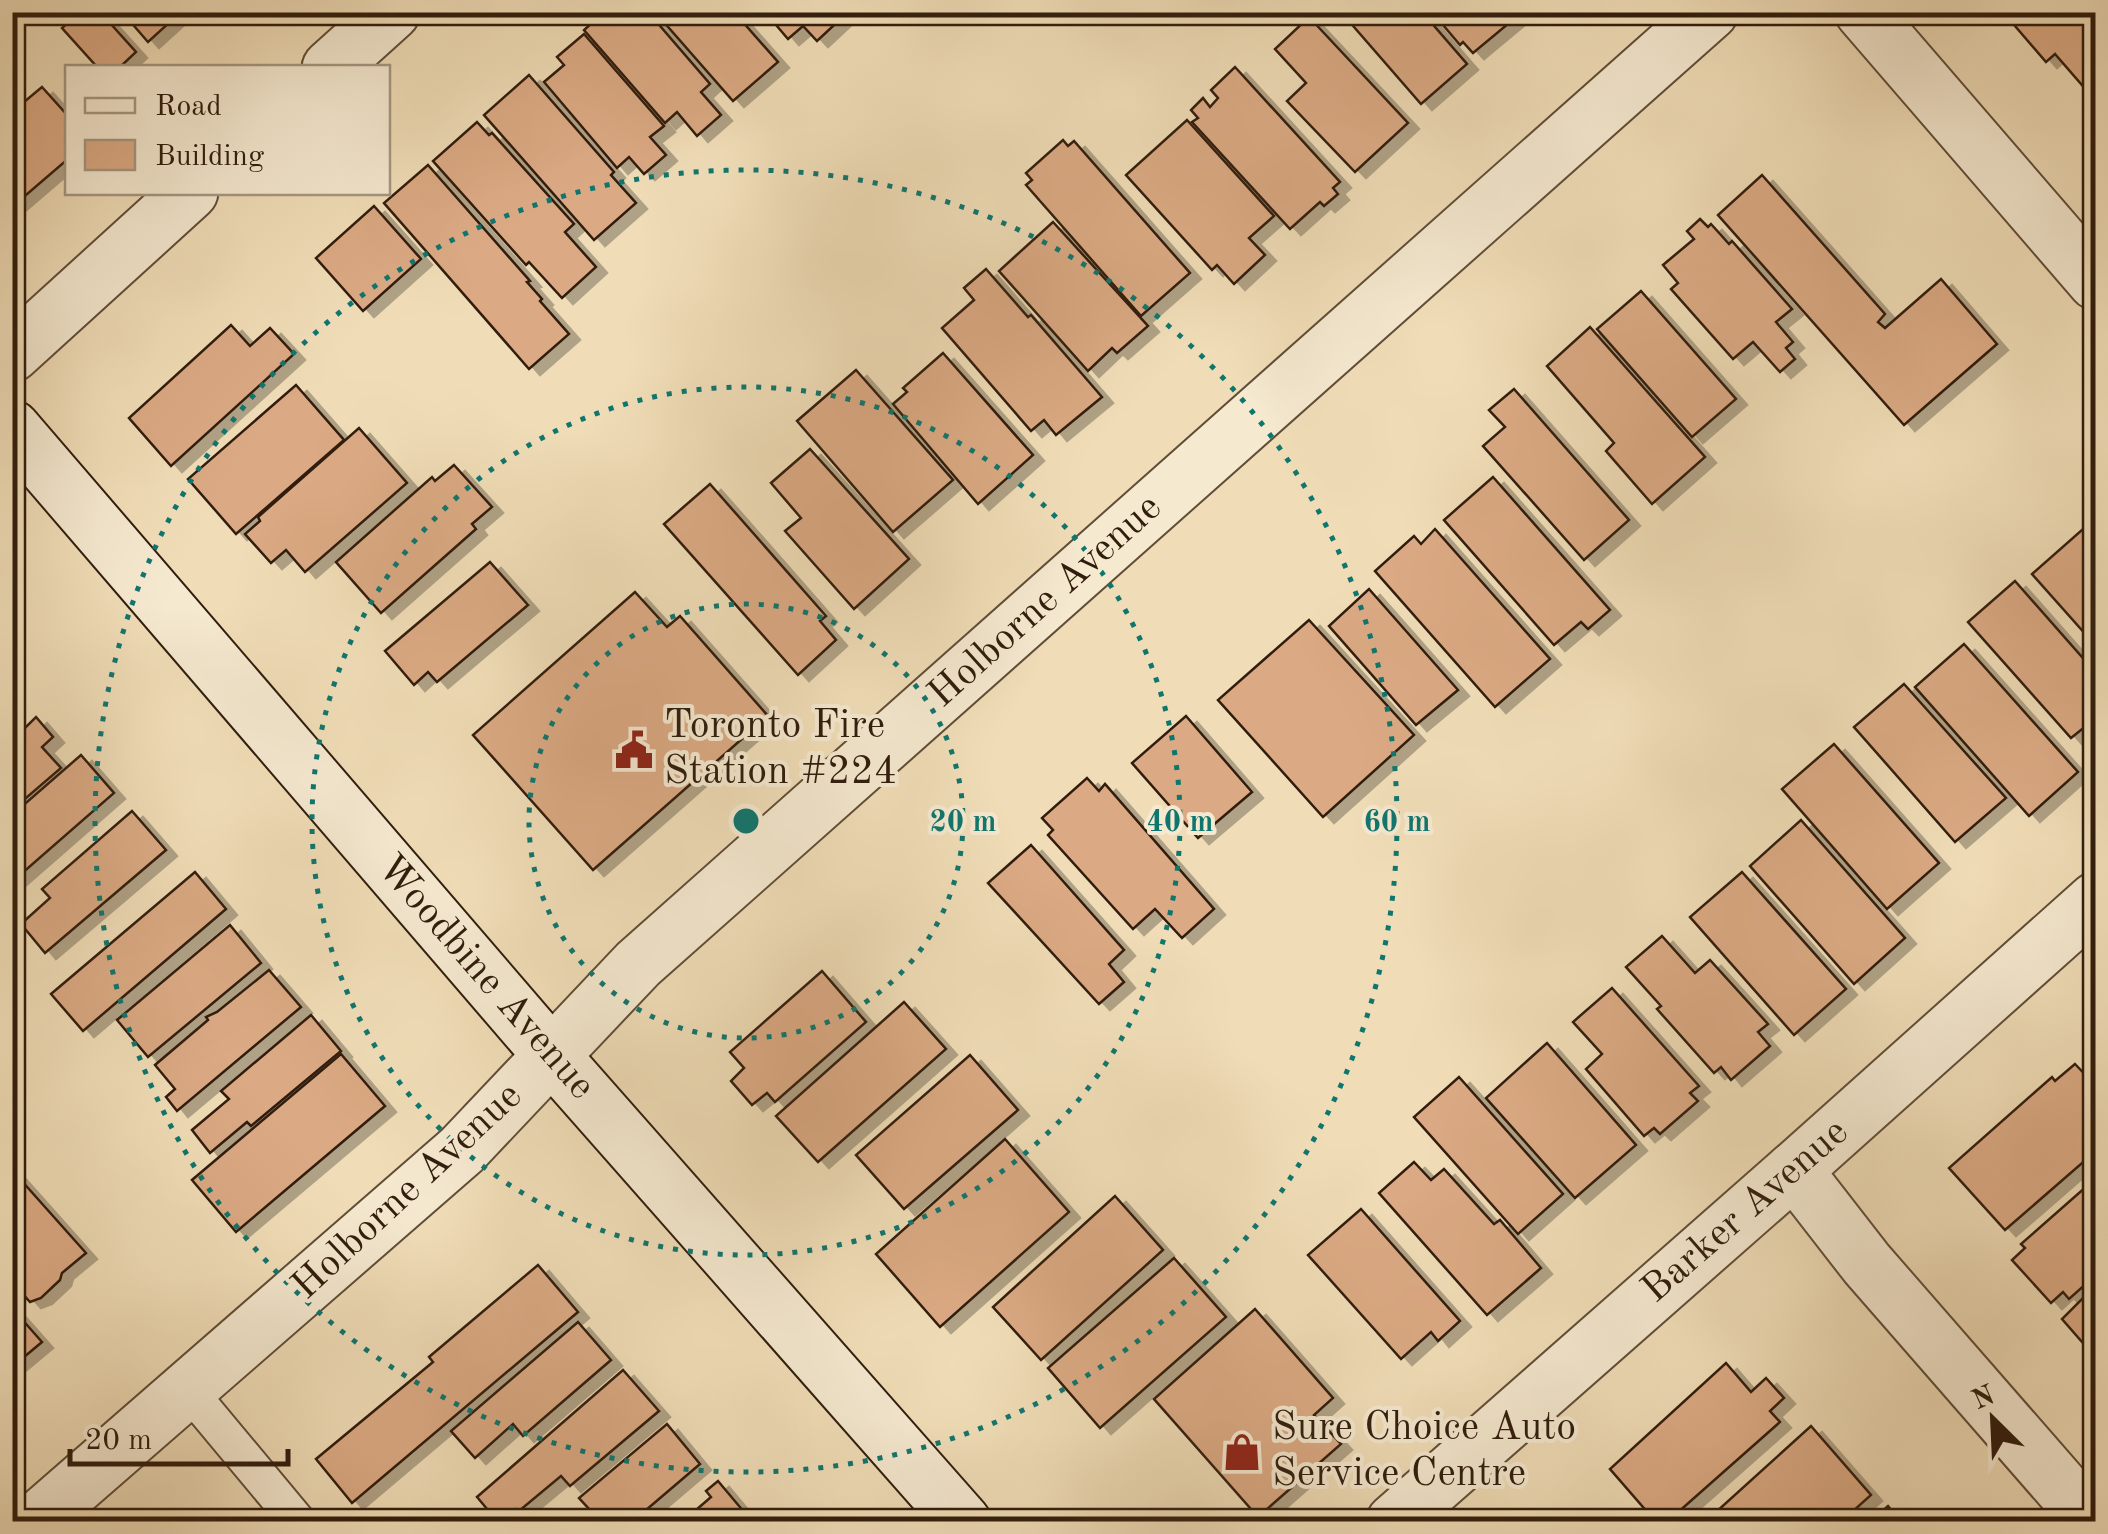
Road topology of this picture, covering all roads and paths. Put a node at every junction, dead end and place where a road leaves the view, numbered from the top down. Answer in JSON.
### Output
{"nodes":[{"id":1,"x":392,"y":12,"type":"edge"},
{"id":2,"x":1710,"y":12,"type":"edge"},
{"id":3,"x":1862,"y":12,"type":"edge"},
{"id":4,"x":333,"y":65,"type":"edge"},
{"id":5,"x":187,"y":195,"type":"edge"},
{"id":6,"x":2096,"y":282,"type":"edge"},
{"id":7,"x":12,"y":354,"type":"edge"},
{"id":8,"x":12,"y":428,"type":"edge"},
{"id":9,"x":2096,"y":900,"type":"edge"},
{"id":10,"x":553,"y":1057,"type":"junction"},
{"id":11,"x":1794,"y":1170,"type":"junction"},
{"id":12,"x":188,"y":1390,"type":"junction"},
{"id":13,"x":35,"y":1522,"type":"edge"},
{"id":14,"x":298,"y":1522,"type":"edge"},
{"id":15,"x":964,"y":1522,"type":"edge"},
{"id":16,"x":1394,"y":1522,"type":"edge"},
{"id":17,"x":2092,"y":1522,"type":"edge"}],
"edges":[{"from":1,"to":4,"type":"street"},
{"from":2,"to":10,"type":"street","name":"Holborne Avenue"},
{"from":3,"to":6,"type":"street"},
{"from":5,"to":7,"type":"street"},
{"from":8,"to":10,"type":"street","name":"Woodbine Avenue"},
{"from":9,"to":11,"type":"street","name":"Barker Avenue"},
{"from":10,"to":12,"type":"street","name":"Holborne Avenue"},
{"from":10,"to":15,"type":"street","name":"Woodbine Avenue"},
{"from":11,"to":16,"type":"street","name":"Barker Avenue"},
{"from":11,"to":17,"type":"street"},
{"from":12,"to":13,"type":"street","name":"Holborne Avenue"},
{"from":12,"to":14,"type":"lane"}]}
